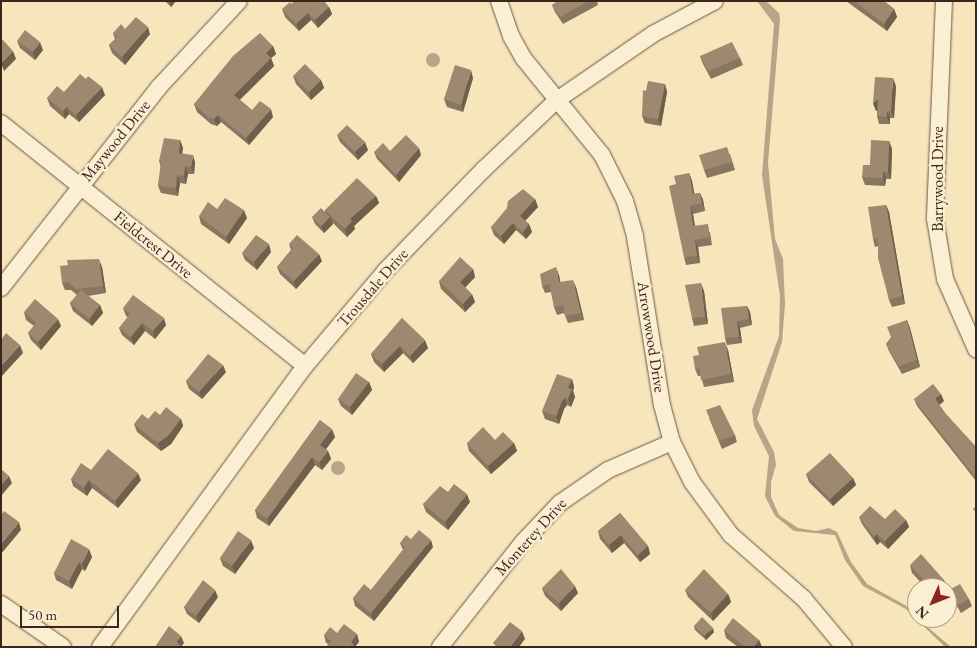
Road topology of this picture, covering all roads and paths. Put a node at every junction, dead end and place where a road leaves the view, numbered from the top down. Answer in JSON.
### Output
{"nodes":[{"id":1,"x":239,"y":1,"type":"edge"},
{"id":2,"x":500,"y":1,"type":"edge"},
{"id":3,"x":716,"y":1,"type":"edge"},
{"id":4,"x":944,"y":1,"type":"edge"},
{"id":5,"x":557,"y":100,"type":"junction"},
{"id":6,"x":1,"y":124,"type":"edge"},
{"id":7,"x":80,"y":186,"type":"junction"},
{"id":8,"x":1,"y":288,"type":"edge"},
{"id":9,"x":974,"y":341,"type":"edge"},
{"id":10,"x":305,"y":366,"type":"junction"},
{"id":11,"x":672,"y":442,"type":"junction"},
{"id":12,"x":1,"y":604,"type":"edge"},
{"id":13,"x":63,"y":647,"type":"edge"},
{"id":14,"x":100,"y":647,"type":"edge"},
{"id":15,"x":440,"y":647,"type":"edge"},
{"id":16,"x":844,"y":647,"type":"edge"}],
"edges":[{"from":1,"to":7,"type":"street","name":"Maywood Drive"},
{"from":2,"to":5,"type":"street","name":"Arrowwood Drive"},
{"from":3,"to":5,"type":"street","name":"Trousdale Drive"},
{"from":4,"to":9,"type":"street","name":"Barrywood Drive"},
{"from":5,"to":10,"type":"street","name":"Trousdale Drive"},
{"from":5,"to":11,"type":"street","name":"Arrowwood Drive"},
{"from":6,"to":7,"type":"street","name":"Fieldcrest Drive"},
{"from":7,"to":8,"type":"street","name":"Maywood Drive"},
{"from":7,"to":10,"type":"street","name":"Fieldcrest Drive"},
{"from":10,"to":14,"type":"street","name":"Trousdale Drive"},
{"from":11,"to":15,"type":"street","name":"Monterey Drive"},
{"from":11,"to":16,"type":"street","name":"Arrowwood Drive"},
{"from":12,"to":13,"type":"street"}]}
